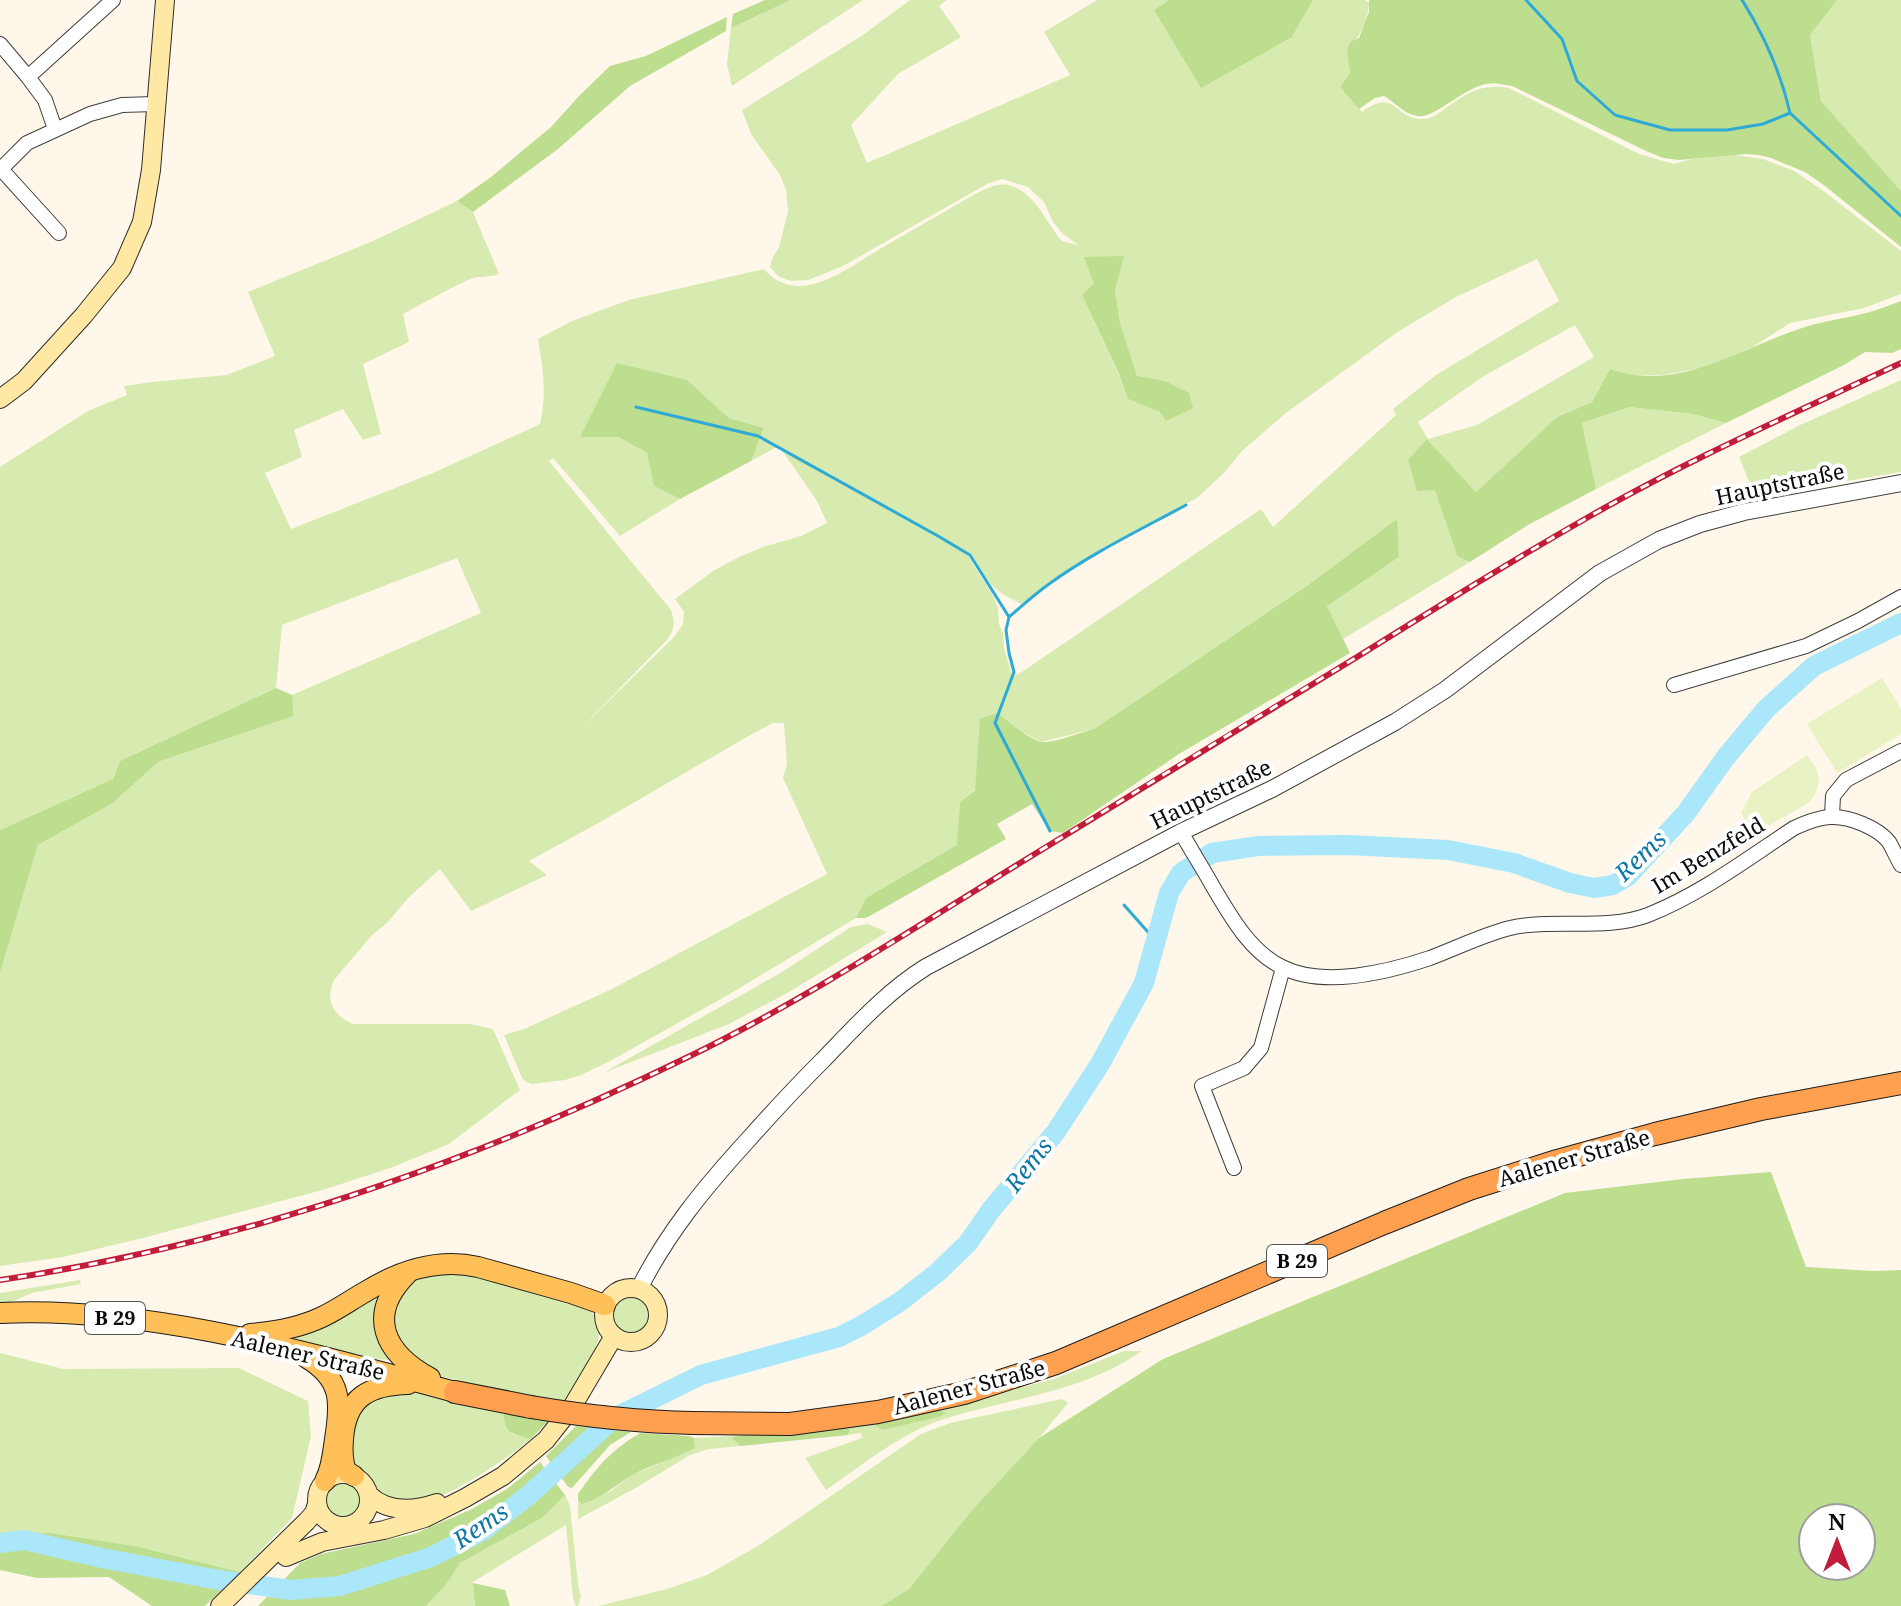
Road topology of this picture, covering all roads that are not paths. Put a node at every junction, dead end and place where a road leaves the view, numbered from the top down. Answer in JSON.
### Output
{"nodes":[{"id":1,"x":113,"y":0,"type":"edge"},
{"id":2,"x":165,"y":0,"type":"edge"},
{"id":3,"x":0,"y":44,"type":"edge"},
{"id":4,"x":28,"y":77,"type":"junction"},
{"id":5,"x":155,"y":104,"type":"junction"},
{"id":6,"x":55,"y":129,"type":"junction"},
{"id":7,"x":1,"y":169,"type":"edge"},
{"id":8,"x":59,"y":233,"type":"dead end"},
{"id":9,"x":0,"y":399,"type":"edge"},
{"id":10,"x":1901,"y":483,"type":"edge"},
{"id":11,"x":1901,"y":597,"type":"edge"},
{"id":12,"x":1674,"y":685,"type":"dead end"},
{"id":13,"x":1901,"y":751,"type":"edge"},
{"id":14,"x":1832,"y":816,"type":"junction"},
{"id":15,"x":1181,"y":832,"type":"junction"},
{"id":16,"x":1901,"y":865,"type":"edge"},
{"id":17,"x":1283,"y":968,"type":"junction"},
{"id":18,"x":1901,"y":1083,"type":"edge"},
{"id":19,"x":1234,"y":1168,"type":"dead end"},
{"id":20,"x":408,"y":1272,"type":"junction"},
{"id":21,"x":639,"y":1289,"type":"junction"},
{"id":22,"x":605,"y":1305,"type":"junction"},
{"id":23,"x":0,"y":1313,"type":"edge"},
{"id":24,"x":230,"y":1336,"type":"junction"},
{"id":25,"x":614,"y":1336,"type":"junction"},
{"id":26,"x":293,"y":1350,"type":"junction"},
{"id":27,"x":426,"y":1384,"type":"junction"},
{"id":28,"x":455,"y":1392,"type":"junction"},
{"id":29,"x":565,"y":1416,"type":"junction"},
{"id":30,"x":354,"y":1476,"type":"junction"},
{"id":31,"x":325,"y":1481,"type":"junction"},
{"id":32,"x":369,"y":1495,"type":"junction"},
{"id":33,"x":317,"y":1504,"type":"junction"},
{"id":34,"x":438,"y":1512,"type":"junction"},
{"id":35,"x":358,"y":1522,"type":"junction"},
{"id":36,"x":334,"y":1525,"type":"junction"},
{"id":37,"x":277,"y":1560,"type":"junction"},
{"id":38,"x":220,"y":1606,"type":"edge"},
{"id":39,"x":236,"y":1606,"type":"edge"}],
"edges":[{"from":1,"to":4,"type":"street"},
{"from":2,"to":5,"type":"main road"},
{"from":3,"to":4,"type":"street"},
{"from":4,"to":6,"type":"street"},
{"from":5,"to":6,"type":"street"},
{"from":5,"to":9,"type":"main road"},
{"from":6,"to":7,"type":"street"},
{"from":7,"to":8,"type":"street"},
{"from":10,"to":15,"type":"street","name":"Hauptstraße"},
{"from":11,"to":12,"type":"street"},
{"from":13,"to":14,"type":"street"},
{"from":14,"to":16,"type":"street"},
{"from":14,"to":17,"type":"street","name":"Im Benzfeld"},
{"from":15,"to":17,"type":"street","name":"Im Benzfeld"},
{"from":15,"to":21,"type":"street","name":"Hauptstraße"},
{"from":17,"to":19,"type":"street"},
{"from":18,"to":28,"type":"highway","name":"Aalener Straße","number":"B 29","bridge":true},
{"from":20,"to":22,"type":"main road"},
{"from":20,"to":24,"type":"main road"},
{"from":20,"to":28,"type":"main road"},
{"from":21,"to":22,"type":"main road"},
{"from":21,"to":25,"type":"main road"},
{"from":22,"to":25,"type":"main road"},
{"from":23,"to":24,"type":"main road","name":"Aalener Straße","number":"B 29"},
{"from":24,"to":26,"type":"main road","name":"Aalener Straße","number":"B 29"},
{"from":25,"to":29,"type":"main road"},
{"from":26,"to":27,"type":"main road","name":"Aalener Straße","number":"B 29"},
{"from":26,"to":31,"type":"main road"},
{"from":27,"to":28,"type":"main road","name":"Aalener Straße","number":"B 29"},
{"from":27,"to":30,"type":"main road"},
{"from":29,"to":32,"type":"main road"},
{"from":29,"to":34,"type":"main road"},
{"from":30,"to":31,"type":"main road"},
{"from":30,"to":32,"type":"main road"},
{"from":31,"to":33,"type":"main road"},
{"from":32,"to":35,"type":"main road"},
{"from":33,"to":36,"type":"main road"},
{"from":33,"to":37,"type":"main road"},
{"from":34,"to":35,"type":"main road"},
{"from":34,"to":37,"type":"main road"},
{"from":35,"to":36,"type":"main road"},
{"from":36,"to":37,"type":"main road"},
{"from":37,"to":38,"type":"main road"},
{"from":37,"to":39,"type":"main road"}]}
